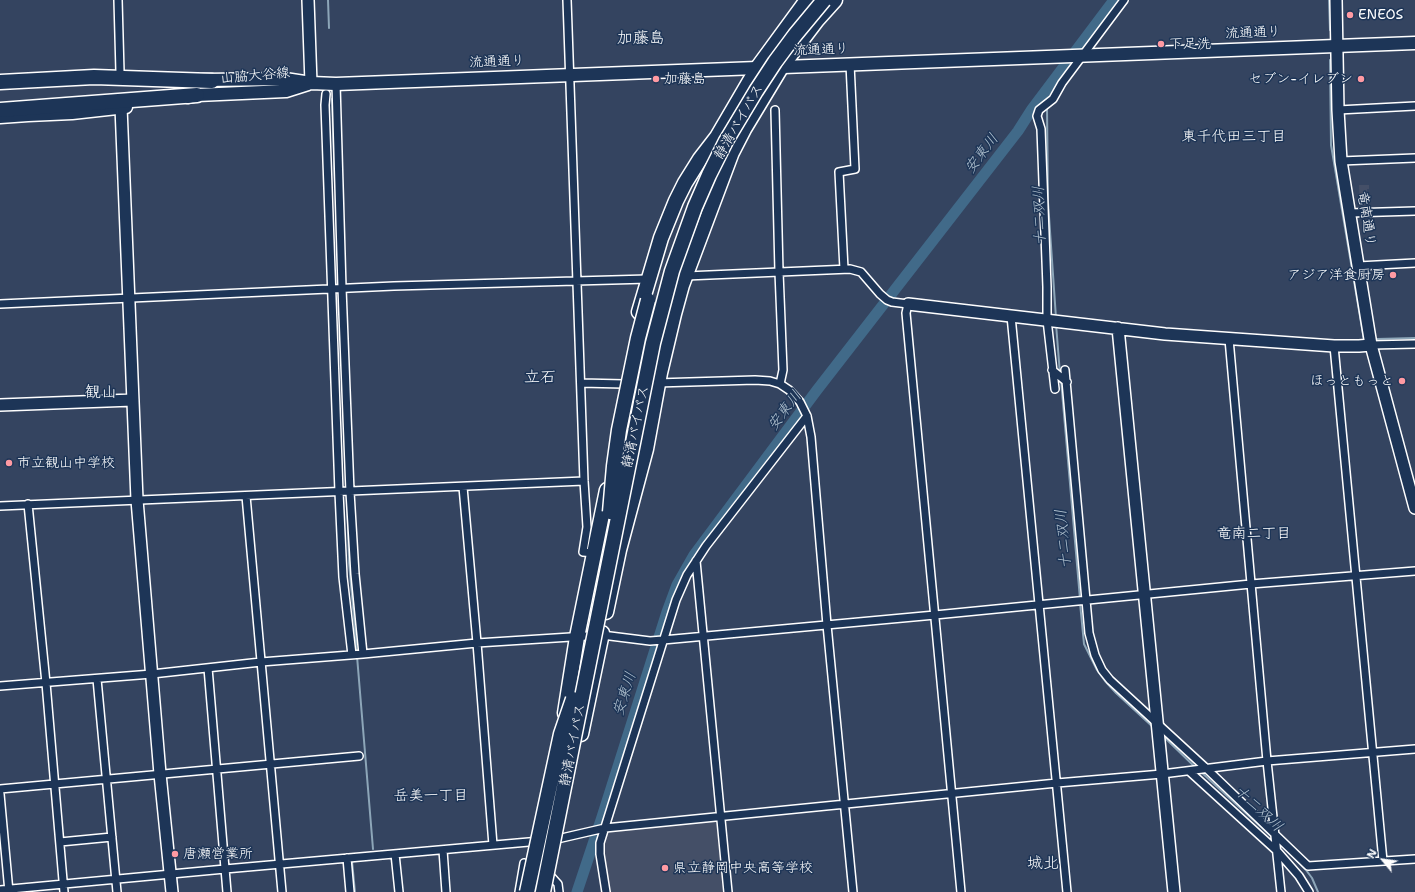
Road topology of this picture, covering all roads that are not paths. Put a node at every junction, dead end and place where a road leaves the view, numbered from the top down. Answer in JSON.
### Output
{"nodes":[{"id":1,"x":118,"y":0,"type":"edge"},
{"id":2,"x":308,"y":0,"type":"edge"},
{"id":3,"x":567,"y":0,"type":"edge"},
{"id":4,"x":807,"y":0,"type":"edge"},
{"id":5,"x":812,"y":0,"type":"edge"},
{"id":6,"x":824,"y":0,"type":"edge"},
{"id":7,"x":835,"y":0,"type":"edge"},
{"id":8,"x":1124,"y":0,"type":"edge"},
{"id":9,"x":1336,"y":0,"type":"edge"},
{"id":10,"x":1415,"y":43,"type":"edge"},
{"id":11,"x":1338,"y":45,"type":"junction"},
{"id":12,"x":1080,"y":56,"type":"junction"},
{"id":13,"x":850,"y":64,"type":"junction"},
{"id":14,"x":782,"y":66,"type":"junction"},
{"id":15,"x":758,"y":67,"type":"junction"},
{"id":16,"x":120,"y":72,"type":"junction"},
{"id":17,"x":569,"y":75,"type":"junction"},
{"id":18,"x":0,"y":77,"type":"edge"},
{"id":19,"x":212,"y":81,"type":"junction"},
{"id":20,"x":0,"y":82,"type":"edge"},
{"id":21,"x":311,"y":83,"type":"junction"},
{"id":22,"x":336,"y":84,"type":"junction"},
{"id":23,"x":326,"y":94,"type":"dead end"},
{"id":24,"x":198,"y":95,"type":"junction"},
{"id":25,"x":1415,"y":106,"type":"edge"},
{"id":26,"x":121,"y":107,"type":"junction"},
{"id":27,"x":0,"y":110,"type":"edge"},
{"id":28,"x":775,"y":110,"type":"dead end"},
{"id":29,"x":1338,"y":110,"type":"junction"},
{"id":30,"x":0,"y":118,"type":"edge"},
{"id":31,"x":717,"y":137,"type":"junction"},
{"id":32,"x":732,"y":152,"type":"junction"},
{"id":33,"x":1415,"y":158,"type":"edge"},
{"id":34,"x":1341,"y":161,"type":"junction"},
{"id":35,"x":1415,"y":211,"type":"edge"},
{"id":36,"x":1350,"y":213,"type":"junction"},
{"id":37,"x":1415,"y":263,"type":"edge"},
{"id":38,"x":1358,"y":266,"type":"junction"},
{"id":39,"x":844,"y":269,"type":"junction"},
{"id":40,"x":779,"y":272,"type":"junction"},
{"id":41,"x":686,"y":276,"type":"junction"},
{"id":42,"x":648,"y":279,"type":"junction"},
{"id":43,"x":577,"y":281,"type":"junction"},
{"id":44,"x":342,"y":288,"type":"junction"},
{"id":45,"x":332,"y":289,"type":"junction"},
{"id":46,"x":129,"y":299,"type":"junction"},
{"id":47,"x":0,"y":304,"type":"edge"},
{"id":48,"x":908,"y":304,"type":"junction"},
{"id":49,"x":1012,"y":316,"type":"junction"},
{"id":50,"x":1052,"y":320,"type":"junction"},
{"id":51,"x":1118,"y":328,"type":"junction"},
{"id":52,"x":1229,"y":339,"type":"junction"},
{"id":53,"x":1415,"y":344,"type":"edge"},
{"id":54,"x":1371,"y":345,"type":"junction"},
{"id":55,"x":1334,"y":346,"type":"junction"},
{"id":56,"x":1052,"y":370,"type":"junction"},
{"id":57,"x":1065,"y":370,"type":"dead end"},
{"id":58,"x":659,"y":382,"type":"junction"},
{"id":59,"x":1067,"y":382,"type":"junction"},
{"id":60,"x":580,"y":383,"type":"junction"},
{"id":61,"x":624,"y":384,"type":"junction"},
{"id":62,"x":780,"y":384,"type":"junction"},
{"id":63,"x":1055,"y":389,"type":"dead end"},
{"id":64,"x":133,"y":400,"type":"junction"},
{"id":65,"x":0,"y":405,"type":"edge"},
{"id":66,"x":807,"y":416,"type":"junction"},
{"id":67,"x":584,"y":481,"type":"junction"},
{"id":68,"x":463,"y":487,"type":"junction"},
{"id":69,"x":339,"y":492,"type":"junction"},
{"id":70,"x":350,"y":492,"type":"junction"},
{"id":71,"x":246,"y":496,"type":"junction"},
{"id":72,"x":137,"y":500,"type":"junction"},
{"id":73,"x":28,"y":504,"type":"junction"},
{"id":74,"x":0,"y":506,"type":"edge"},
{"id":75,"x":1415,"y":508,"type":"edge"},
{"id":76,"x":610,"y":512,"type":"junction"},
{"id":77,"x":595,"y":553,"type":"junction"},
{"id":78,"x":696,"y":561,"type":"junction"},
{"id":79,"x":1415,"y":571,"type":"edge"},
{"id":80,"x":1357,"y":576,"type":"junction"},
{"id":81,"x":606,"y":578,"type":"junction"},
{"id":82,"x":1251,"y":584,"type":"junction"},
{"id":83,"x":1145,"y":594,"type":"junction"},
{"id":84,"x":1086,"y":600,"type":"junction"},
{"id":85,"x":1038,"y":604,"type":"junction"},
{"id":86,"x":935,"y":615,"type":"junction"},
{"id":87,"x":827,"y":625,"type":"junction"},
{"id":88,"x":602,"y":635,"type":"junction"},
{"id":89,"x":704,"y":636,"type":"junction"},
{"id":90,"x":577,"y":637,"type":"junction"},
{"id":91,"x":663,"y":640,"type":"junction"},
{"id":92,"x":477,"y":643,"type":"junction"},
{"id":93,"x":363,"y":654,"type":"junction"},
{"id":94,"x":352,"y":655,"type":"junction"},
{"id":95,"x":261,"y":662,"type":"junction"},
{"id":96,"x":208,"y":668,"type":"junction"},
{"id":97,"x":152,"y":674,"type":"junction"},
{"id":98,"x":97,"y":678,"type":"junction"},
{"id":99,"x":46,"y":683,"type":"junction"},
{"id":100,"x":0,"y":686,"type":"edge"},
{"id":101,"x":573,"y":699,"type":"junction"},
{"id":102,"x":1158,"y":724,"type":"junction"},
{"id":103,"x":1415,"y":748,"type":"edge"},
{"id":104,"x":572,"y":750,"type":"junction"},
{"id":105,"x":1373,"y":753,"type":"junction"},
{"id":106,"x":359,"y":756,"type":"dead end"},
{"id":107,"x":1267,"y":761,"type":"junction"},
{"id":108,"x":270,"y":764,"type":"junction"},
{"id":109,"x":217,"y":768,"type":"junction"},
{"id":110,"x":1208,"y":770,"type":"junction"},
{"id":111,"x":1190,"y":771,"type":"junction"},
{"id":112,"x":160,"y":774,"type":"junction"},
{"id":113,"x":1162,"y":774,"type":"junction"},
{"id":114,"x":108,"y":780,"type":"junction"},
{"id":115,"x":54,"y":783,"type":"junction"},
{"id":116,"x":1057,"y":783,"type":"junction"},
{"id":117,"x":0,"y":789,"type":"edge"},
{"id":118,"x":952,"y":793,"type":"junction"},
{"id":119,"x":0,"y":794,"type":"edge"},
{"id":120,"x":845,"y":804,"type":"junction"},
{"id":121,"x":721,"y":817,"type":"junction"},
{"id":122,"x":605,"y":828,"type":"junction"},
{"id":123,"x":1276,"y":835,"type":"junction"},
{"id":124,"x":112,"y":837,"type":"junction"},
{"id":125,"x":550,"y":840,"type":"junction"},
{"id":126,"x":60,"y":842,"type":"junction"},
{"id":127,"x":493,"y":845,"type":"junction"},
{"id":128,"x":442,"y":850,"type":"junction"},
{"id":129,"x":1278,"y":852,"type":"junction"},
{"id":130,"x":395,"y":854,"type":"junction"},
{"id":131,"x":347,"y":858,"type":"junction"},
{"id":132,"x":1415,"y":859,"type":"edge"},
{"id":133,"x":1383,"y":861,"type":"junction"},
{"id":134,"x":524,"y":863,"type":"dead end"},
{"id":135,"x":279,"y":864,"type":"junction"},
{"id":136,"x":225,"y":868,"type":"junction"},
{"id":137,"x":170,"y":874,"type":"junction"},
{"id":138,"x":549,"y":874,"type":"junction"},
{"id":139,"x":116,"y":879,"type":"junction"},
{"id":140,"x":63,"y":884,"type":"junction"},
{"id":141,"x":0,"y":890,"type":"edge"},
{"id":142,"x":9,"y":890,"type":"edge"},
{"id":143,"x":64,"y":892,"type":"edge"},
{"id":144,"x":117,"y":892,"type":"edge"},
{"id":145,"x":172,"y":892,"type":"edge"},
{"id":146,"x":227,"y":892,"type":"edge"},
{"id":147,"x":282,"y":892,"type":"edge"},
{"id":148,"x":350,"y":892,"type":"edge"},
{"id":149,"x":399,"y":892,"type":"edge"},
{"id":150,"x":446,"y":892,"type":"edge"},
{"id":151,"x":519,"y":892,"type":"edge"},
{"id":152,"x":527,"y":892,"type":"edge"},
{"id":153,"x":534,"y":892,"type":"edge"},
{"id":154,"x":544,"y":892,"type":"edge"},
{"id":155,"x":551,"y":892,"type":"edge"},
{"id":156,"x":559,"y":892,"type":"edge"},
{"id":157,"x":606,"y":892,"type":"edge"},
{"id":158,"x":728,"y":892,"type":"edge"},
{"id":159,"x":853,"y":892,"type":"edge"},
{"id":160,"x":961,"y":892,"type":"edge"},
{"id":161,"x":1067,"y":892,"type":"edge"},
{"id":162,"x":1174,"y":892,"type":"edge"},
{"id":163,"x":1281,"y":892,"type":"edge"},
{"id":164,"x":1309,"y":892,"type":"edge"}],
"edges":[{"from":1,"to":16,"type":"street"},
{"from":2,"to":21,"type":"street"},
{"from":3,"to":17,"type":"street"},
{"from":4,"to":15,"type":"highway"},
{"from":5,"to":76,"type":"highway","name":"静清バイパス","bridge":true},
{"from":6,"to":81,"type":"highway","name":"静清バイパス","bridge":true},
{"from":7,"to":14,"type":"highway"},
{"from":8,"to":12,"type":"street"},
{"from":9,"to":11,"type":"street","name":"竜南通り"},
{"from":10,"to":11,"type":"main road","name":"流通通り"},
{"from":11,"to":12,"type":"main road","name":"流通通り"},
{"from":11,"to":29,"type":"street","name":"竜南通り"},
{"from":12,"to":13,"type":"main road","name":"流通通り"},
{"from":12,"to":50,"type":"street"},
{"from":13,"to":14,"type":"main road","name":"流通通り"},
{"from":13,"to":39,"type":"street"},
{"from":14,"to":15,"type":"main road","name":"流通通り"},
{"from":14,"to":32,"type":"highway"},
{"from":15,"to":17,"type":"main road","name":"流通通り"},
{"from":15,"to":31,"type":"highway"},
{"from":16,"to":18,"type":"main road","name":"山脇大谷線"},
{"from":16,"to":19,"type":"main road","name":"山脇大谷線"},
{"from":17,"to":22,"type":"main road","name":"流通通り"},
{"from":17,"to":43,"type":"street"},
{"from":19,"to":20,"type":"highway"},
{"from":19,"to":21,"type":"main road","name":"山脇大谷線"},
{"from":21,"to":22,"type":"main road","name":"流通通り"},
{"from":21,"to":24,"type":"main road","name":"山脇大谷線"},
{"from":22,"to":44,"type":"street"},
{"from":23,"to":45,"type":"street"},
{"from":24,"to":26,"type":"main road","name":"山脇大谷線"},
{"from":24,"to":27,"type":"highway"},
{"from":25,"to":29,"type":"street"},
{"from":26,"to":30,"type":"main road","name":"山脇大谷線"},
{"from":26,"to":46,"type":"street"},
{"from":28,"to":40,"type":"street"},
{"from":29,"to":34,"type":"street","name":"竜南通り"},
{"from":31,"to":42,"type":"highway"},
{"from":31,"to":76,"type":"highway","bridge":true},
{"from":32,"to":41,"type":"highway"},
{"from":32,"to":81,"type":"highway","bridge":true},
{"from":33,"to":34,"type":"street"},
{"from":34,"to":36,"type":"street","name":"竜南通り"},
{"from":35,"to":36,"type":"street"},
{"from":36,"to":38,"type":"street","name":"竜南通り"},
{"from":37,"to":38,"type":"street"},
{"from":38,"to":54,"type":"street","name":"竜南通り"},
{"from":39,"to":40,"type":"street"},
{"from":39,"to":48,"type":"street"},
{"from":40,"to":41,"type":"street"},
{"from":40,"to":62,"type":"street"},
{"from":41,"to":58,"type":"highway"},
{"from":42,"to":43,"type":"street"},
{"from":42,"to":61,"type":"highway"},
{"from":43,"to":44,"type":"street"},
{"from":43,"to":60,"type":"street"},
{"from":44,"to":45,"type":"street"},
{"from":44,"to":70,"type":"street"},
{"from":45,"to":46,"type":"street"},
{"from":45,"to":69,"type":"street"},
{"from":46,"to":47,"type":"street"},
{"from":46,"to":64,"type":"street"},
{"from":48,"to":49,"type":"street"},
{"from":48,"to":86,"type":"street"},
{"from":49,"to":50,"type":"street"},
{"from":49,"to":85,"type":"street"},
{"from":50,"to":51,"type":"street"},
{"from":50,"to":56,"type":"street"},
{"from":51,"to":52,"type":"street"},
{"from":51,"to":83,"type":"street"},
{"from":52,"to":55,"type":"street"},
{"from":52,"to":82,"type":"street"},
{"from":53,"to":54,"type":"street"},
{"from":54,"to":55,"type":"street"},
{"from":54,"to":75,"type":"street","name":"竜南通り"},
{"from":55,"to":80,"type":"street"},
{"from":56,"to":59,"type":"street"},
{"from":56,"to":63,"type":"street"},
{"from":57,"to":59,"type":"street"},
{"from":58,"to":61,"type":"street"},
{"from":58,"to":62,"type":"street"},
{"from":58,"to":88,"type":"highway"},
{"from":59,"to":84,"type":"street"},
{"from":60,"to":61,"type":"street"},
{"from":60,"to":67,"type":"street"},
{"from":61,"to":77,"type":"highway"},
{"from":62,"to":66,"type":"street"},
{"from":64,"to":65,"type":"street"},
{"from":64,"to":72,"type":"street"},
{"from":66,"to":78,"type":"street"},
{"from":66,"to":87,"type":"street"},
{"from":67,"to":68,"type":"street"},
{"from":67,"to":77,"type":"street"},
{"from":68,"to":70,"type":"street"},
{"from":68,"to":92,"type":"street"},
{"from":69,"to":70,"type":"street"},
{"from":69,"to":71,"type":"street"},
{"from":69,"to":94,"type":"street"},
{"from":70,"to":93,"type":"street"},
{"from":71,"to":72,"type":"street"},
{"from":71,"to":95,"type":"street"},
{"from":72,"to":73,"type":"street"},
{"from":72,"to":97,"type":"street"},
{"from":73,"to":74,"type":"street"},
{"from":73,"to":99,"type":"street"},
{"from":76,"to":101,"type":"highway","name":"静清バイパス"},
{"from":77,"to":90,"type":"highway"},
{"from":78,"to":89,"type":"street"},
{"from":78,"to":91,"type":"street"},
{"from":79,"to":80,"type":"street"},
{"from":80,"to":82,"type":"street"},
{"from":80,"to":105,"type":"street"},
{"from":81,"to":104,"type":"highway","name":"静清バイパス","bridge":true},
{"from":82,"to":83,"type":"street"},
{"from":82,"to":107,"type":"street"},
{"from":83,"to":84,"type":"street"},
{"from":83,"to":102,"type":"street"},
{"from":84,"to":85,"type":"street"},
{"from":84,"to":102,"type":"street"},
{"from":85,"to":86,"type":"street"},
{"from":85,"to":116,"type":"street"},
{"from":86,"to":87,"type":"street"},
{"from":86,"to":118,"type":"street"},
{"from":87,"to":89,"type":"street"},
{"from":87,"to":120,"type":"street"},
{"from":88,"to":90,"type":"street"},
{"from":88,"to":91,"type":"street"},
{"from":88,"to":125,"type":"highway"},
{"from":89,"to":91,"type":"street"},
{"from":89,"to":121,"type":"street"},
{"from":90,"to":92,"type":"street"},
{"from":90,"to":125,"type":"highway"},
{"from":91,"to":122,"type":"street"},
{"from":92,"to":93,"type":"street"},
{"from":92,"to":127,"type":"street"},
{"from":93,"to":94,"type":"street"},
{"from":94,"to":95,"type":"street"},
{"from":95,"to":96,"type":"street"},
{"from":95,"to":108,"type":"street"},
{"from":96,"to":97,"type":"street"},
{"from":96,"to":109,"type":"street"},
{"from":97,"to":98,"type":"street"},
{"from":97,"to":112,"type":"street"},
{"from":98,"to":99,"type":"street"},
{"from":98,"to":114,"type":"street"},
{"from":99,"to":100,"type":"street"},
{"from":99,"to":115,"type":"street"},
{"from":101,"to":152,"type":"highway","bridge":true},
{"from":101,"to":153,"type":"highway","name":"静清バイパス","bridge":true},
{"from":102,"to":110,"type":"street"},
{"from":102,"to":113,"type":"street"},
{"from":103,"to":105,"type":"street"},
{"from":104,"to":154,"type":"highway","name":"静清バイパス","bridge":true},
{"from":104,"to":155,"type":"highway","bridge":true},
{"from":105,"to":107,"type":"street"},
{"from":105,"to":133,"type":"street"},
{"from":106,"to":108,"type":"street"},
{"from":107,"to":110,"type":"street"},
{"from":107,"to":123,"type":"street"},
{"from":108,"to":109,"type":"street"},
{"from":108,"to":135,"type":"street"},
{"from":109,"to":112,"type":"street"},
{"from":109,"to":136,"type":"street"},
{"from":110,"to":111,"type":"street"},
{"from":110,"to":123,"type":"street"},
{"from":111,"to":113,"type":"street"},
{"from":111,"to":129,"type":"street"},
{"from":112,"to":114,"type":"street"},
{"from":112,"to":137,"type":"street"},
{"from":113,"to":116,"type":"street"},
{"from":113,"to":162,"type":"street"},
{"from":114,"to":115,"type":"street"},
{"from":114,"to":124,"type":"street"},
{"from":115,"to":117,"type":"street"},
{"from":115,"to":126,"type":"street"},
{"from":116,"to":118,"type":"street"},
{"from":116,"to":161,"type":"street"},
{"from":118,"to":120,"type":"street"},
{"from":118,"to":160,"type":"street"},
{"from":119,"to":142,"type":"street"},
{"from":120,"to":121,"type":"street"},
{"from":120,"to":159,"type":"street"},
{"from":121,"to":122,"type":"street"},
{"from":121,"to":158,"type":"street"},
{"from":122,"to":125,"type":"street"},
{"from":122,"to":157,"type":"street"},
{"from":123,"to":129,"type":"street"},
{"from":123,"to":133,"type":"street"},
{"from":124,"to":126,"type":"street"},
{"from":124,"to":139,"type":"street"},
{"from":125,"to":127,"type":"street"},
{"from":125,"to":138,"type":"highway"},
{"from":125,"to":153,"type":"highway"},
{"from":126,"to":140,"type":"street"},
{"from":127,"to":128,"type":"street"},
{"from":128,"to":130,"type":"street"},
{"from":128,"to":150,"type":"street"},
{"from":129,"to":163,"type":"street"},
{"from":129,"to":164,"type":"street"},
{"from":130,"to":131,"type":"street"},
{"from":130,"to":149,"type":"street"},
{"from":131,"to":135,"type":"street"},
{"from":131,"to":148,"type":"street"},
{"from":132,"to":133,"type":"street"},
{"from":134,"to":151,"type":"street"},
{"from":135,"to":136,"type":"street"},
{"from":135,"to":147,"type":"street"},
{"from":136,"to":137,"type":"street"},
{"from":136,"to":146,"type":"street"},
{"from":137,"to":139,"type":"street"},
{"from":137,"to":145,"type":"street"},
{"from":138,"to":154,"type":"highway"},
{"from":138,"to":156,"type":"street"},
{"from":139,"to":140,"type":"street"},
{"from":139,"to":144,"type":"street"},
{"from":140,"to":142,"type":"street"},
{"from":140,"to":143,"type":"street"},
{"from":141,"to":142,"type":"street"}]}
